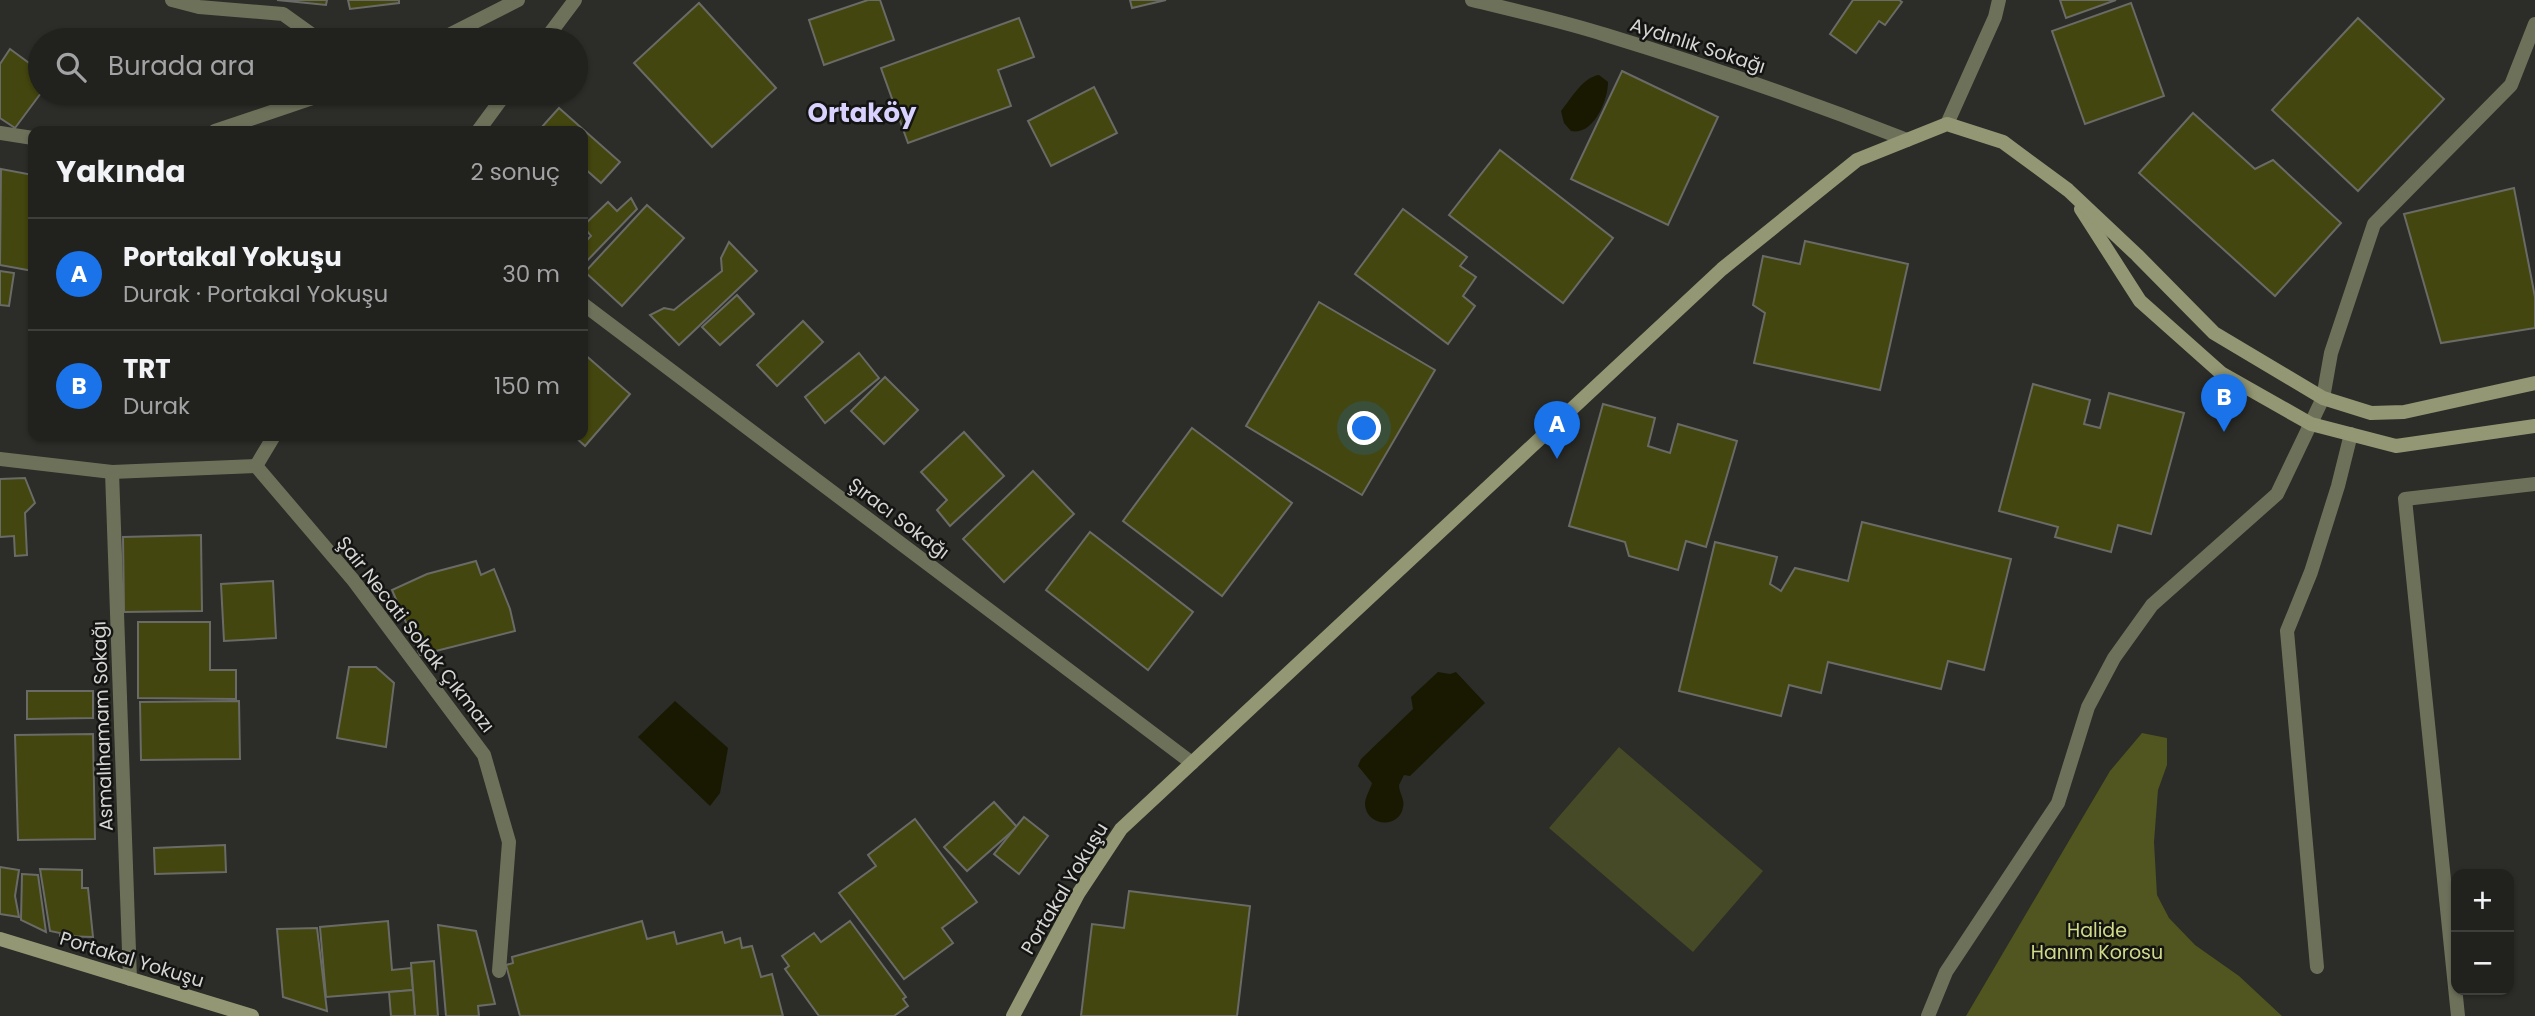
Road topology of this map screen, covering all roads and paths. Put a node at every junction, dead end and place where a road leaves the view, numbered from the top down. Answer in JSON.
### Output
{"nodes":[{"id":1,"x":172,"y":0,"type":"edge"},
{"id":2,"x":518,"y":0,"type":"edge"},
{"id":3,"x":575,"y":0,"type":"edge"},
{"id":4,"x":1472,"y":0,"type":"edge"},
{"id":5,"x":1999,"y":0,"type":"edge"},
{"id":6,"x":2535,"y":24,"type":"edge"},
{"id":7,"x":303,"y":28,"type":"edge"},
{"id":8,"x":463,"y":28,"type":"edge"},
{"id":9,"x":554,"y":28,"type":"edge"},
{"id":10,"x":292,"y":105,"type":"edge"},
{"id":11,"x":497,"y":105,"type":"edge"},
{"id":12,"x":1947,"y":124,"type":"junction"},
{"id":13,"x":230,"y":126,"type":"edge"},
{"id":14,"x":482,"y":126,"type":"edge"},
{"id":15,"x":0,"y":133,"type":"edge"},
{"id":16,"x":28,"y":137,"type":"edge"},
{"id":17,"x":1907,"y":140,"type":"junction"},
{"id":18,"x":2068,"y":190,"type":"junction"},
{"id":19,"x":588,"y":308,"type":"edge"},
{"id":20,"x":2535,"y":383,"type":"edge"},
{"id":21,"x":2323,"y":398,"type":"junction"},
{"id":22,"x":2311,"y":424,"type":"junction"},
{"id":23,"x":2535,"y":426,"type":"edge"},
{"id":24,"x":2351,"y":434,"type":"junction"},
{"id":25,"x":271,"y":441,"type":"edge"},
{"id":26,"x":0,"y":458,"type":"edge"},
{"id":27,"x":256,"y":466,"type":"junction"},
{"id":28,"x":112,"y":472,"type":"junction"},
{"id":29,"x":2535,"y":484,"type":"edge"},
{"id":30,"x":1192,"y":763,"type":"junction"},
{"id":31,"x":0,"y":939,"type":"edge"},
{"id":32,"x":2318,"y":967,"type":"dead end"},
{"id":33,"x":499,"y":971,"type":"dead end"},
{"id":34,"x":130,"y":979,"type":"junction"},
{"id":35,"x":253,"y":1016,"type":"edge"},
{"id":36,"x":1013,"y":1016,"type":"edge"},
{"id":37,"x":1928,"y":1016,"type":"edge"},
{"id":38,"x":2458,"y":1016,"type":"edge"}],
"edges":[{"from":1,"to":7,"type":"street"},
{"from":2,"to":8,"type":"street"},
{"from":3,"to":9,"type":"street"},
{"from":4,"to":17,"type":"street","name":"Aydınlık Sokağı"},
{"from":5,"to":12,"type":"street"},
{"from":6,"to":21,"type":"street"},
{"from":10,"to":13,"type":"street"},
{"from":11,"to":14,"type":"street"},
{"from":12,"to":17,"type":"main road","name":"Portakal Yokuşu"},
{"from":12,"to":18,"type":"main road"},
{"from":15,"to":16,"type":"street"},
{"from":17,"to":30,"type":"main road","name":"Portakal Yokuşu"},
{"from":18,"to":21,"type":"main road"},
{"from":18,"to":22,"type":"main road"},
{"from":19,"to":30,"type":"street","name":"Şıracı Sokağı"},
{"from":20,"to":21,"type":"main road"},
{"from":21,"to":22,"type":"street"},
{"from":22,"to":24,"type":"main road"},
{"from":22,"to":37,"type":"street"},
{"from":23,"to":24,"type":"main road"},
{"from":24,"to":32,"type":"street"},
{"from":25,"to":27,"type":"street"},
{"from":26,"to":28,"type":"street"},
{"from":27,"to":28,"type":"street"},
{"from":27,"to":33,"type":"street","name":"Şair Necati Sokak Çıkmazı"},
{"from":28,"to":34,"type":"street","name":"Asmalıhamam Sokağı"},
{"from":29,"to":38,"type":"street"},
{"from":30,"to":36,"type":"main road","name":"Portakal Yokuşu"},
{"from":31,"to":34,"type":"main road","name":"Portakal Yokuşu"},
{"from":34,"to":35,"type":"main road","name":"Portakal Yokuşu"}]}
